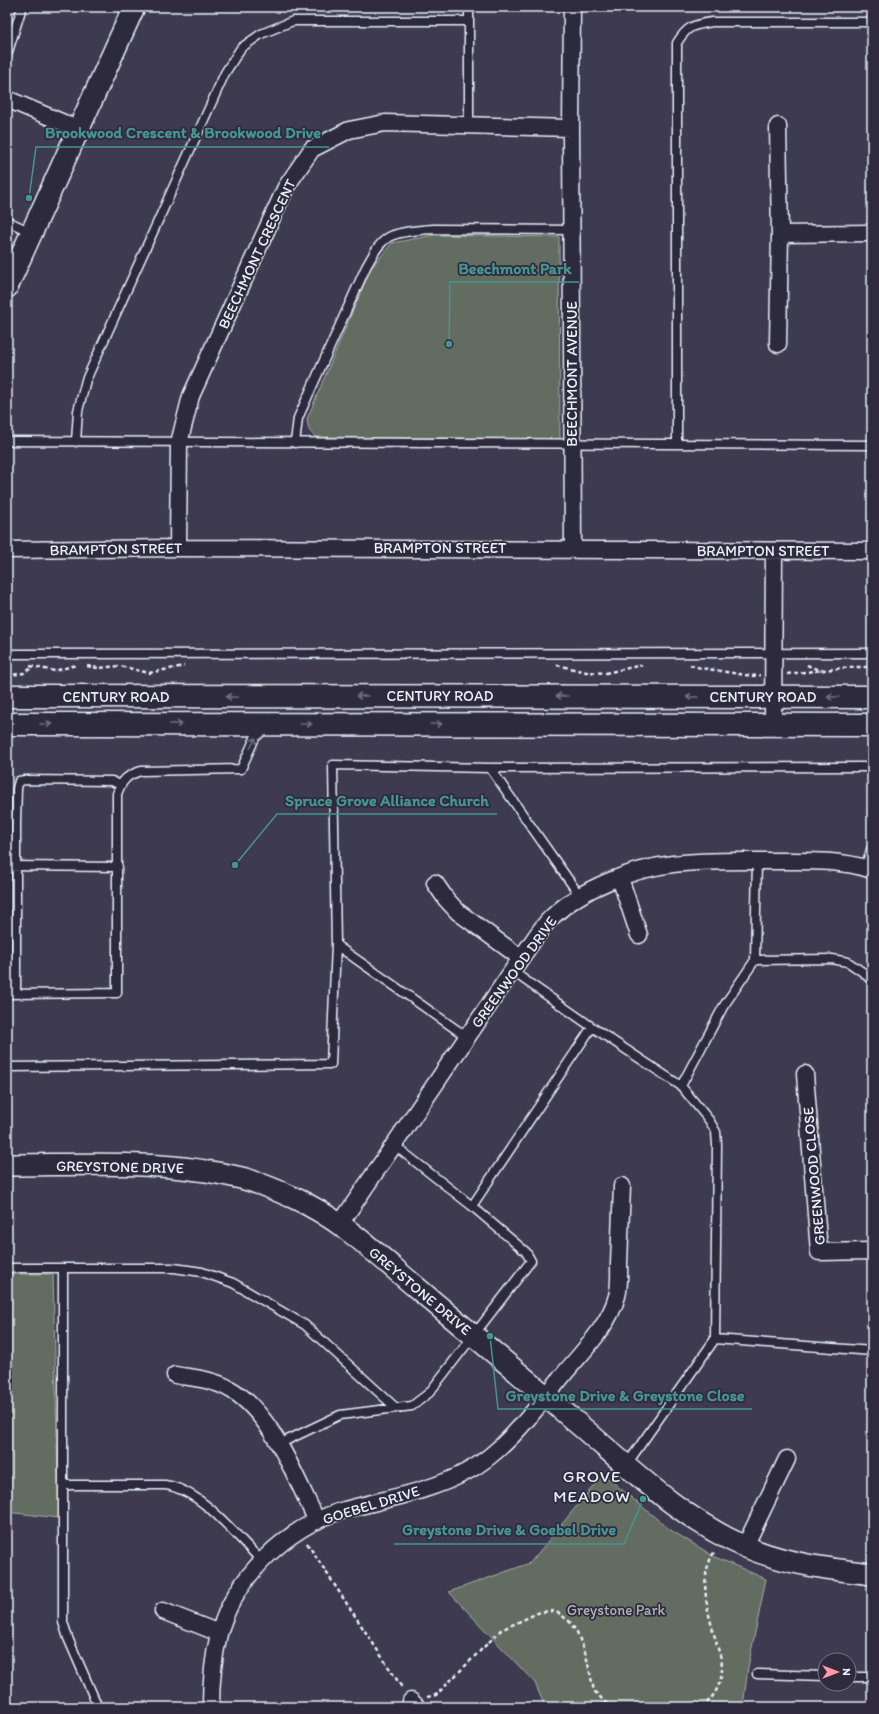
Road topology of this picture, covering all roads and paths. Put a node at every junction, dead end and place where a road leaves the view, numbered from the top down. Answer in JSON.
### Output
{"nodes":[{"id":1,"x":22,"y":7,"type":"edge"},
{"id":2,"x":134,"y":7,"type":"edge"},
{"id":3,"x":469,"y":7,"type":"edge"},
{"id":4,"x":572,"y":7,"type":"edge"},
{"id":5,"x":469,"y":21,"type":"junction"},
{"id":6,"x":872,"y":22,"type":"edge"},
{"id":7,"x":7,"y":55,"type":"edge"},
{"id":8,"x":7,"y":99,"type":"edge"},
{"id":9,"x":469,"y":126,"type":"junction"},
{"id":10,"x":778,"y":126,"type":"dead end"},
{"id":11,"x":571,"y":128,"type":"junction"},
{"id":12,"x":78,"y":129,"type":"junction"},
{"id":13,"x":7,"y":221,"type":"edge"},
{"id":14,"x":571,"y":230,"type":"junction"},
{"id":15,"x":32,"y":233,"type":"junction"},
{"id":16,"x":872,"y":233,"type":"edge"},
{"id":17,"x":780,"y":234,"type":"junction"},
{"id":18,"x":7,"y":287,"type":"edge"},
{"id":19,"x":778,"y":344,"type":"dead end"},
{"id":20,"x":7,"y":441,"type":"edge"},
{"id":21,"x":76,"y":442,"type":"junction"},
{"id":22,"x":295,"y":442,"type":"junction"},
{"id":23,"x":572,"y":442,"type":"junction"},
{"id":24,"x":179,"y":443,"type":"junction"},
{"id":25,"x":677,"y":443,"type":"junction"},
{"id":26,"x":872,"y":445,"type":"edge"},
{"id":27,"x":178,"y":548,"type":"junction"},
{"id":28,"x":573,"y":548,"type":"junction"},
{"id":29,"x":7,"y":550,"type":"edge"},
{"id":30,"x":774,"y":551,"type":"junction"},
{"id":31,"x":872,"y":551,"type":"edge"},
{"id":32,"x":773,"y":653,"type":"junction"},
{"id":33,"x":872,"y":653,"type":"edge"},
{"id":34,"x":9,"y":654,"type":"edge"},
{"id":35,"x":552,"y":664,"type":"dead end"},
{"id":36,"x":687,"y":664,"type":"dead end"},
{"id":37,"x":79,"y":665,"type":"dead end"},
{"id":38,"x":642,"y":665,"type":"dead end"},
{"id":39,"x":85,"y":666,"type":"dead end"},
{"id":40,"x":184,"y":666,"type":"dead end"},
{"id":41,"x":34,"y":667,"type":"junction"},
{"id":42,"x":872,"y":667,"type":"edge"},
{"id":43,"x":773,"y":674,"type":"junction"},
{"id":44,"x":7,"y":676,"type":"edge"},
{"id":45,"x":7,"y":696,"type":"edge"},
{"id":46,"x":773,"y":697,"type":"junction"},
{"id":47,"x":872,"y":697,"type":"edge"},
{"id":48,"x":7,"y":724,"type":"edge"},
{"id":49,"x":274,"y":724,"type":"junction"},
{"id":50,"x":773,"y":724,"type":"junction"},
{"id":51,"x":872,"y":725,"type":"edge"},
{"id":52,"x":872,"y":767,"type":"edge"},
{"id":53,"x":490,"y":768,"type":"junction"},
{"id":54,"x":120,"y":785,"type":"junction"},
{"id":55,"x":872,"y":847,"type":"edge"},
{"id":56,"x":757,"y":861,"type":"junction"},
{"id":57,"x":7,"y":866,"type":"edge"},
{"id":58,"x":16,"y":866,"type":"junction"},
{"id":59,"x":118,"y":867,"type":"junction"},
{"id":60,"x":869,"y":869,"type":"edge"},
{"id":61,"x":620,"y":878,"type":"junction"},
{"id":62,"x":435,"y":882,"type":"dead end"},
{"id":63,"x":580,"y":896,"type":"junction"},
{"id":64,"x":639,"y":934,"type":"dead end"},
{"id":65,"x":336,"y":945,"type":"junction"},
{"id":66,"x":755,"y":960,"type":"junction"},
{"id":67,"x":517,"y":964,"type":"junction"},
{"id":68,"x":872,"y":981,"type":"edge"},
{"id":69,"x":7,"y":994,"type":"edge"},
{"id":70,"x":16,"y":994,"type":"junction"},
{"id":71,"x":592,"y":1026,"type":"junction"},
{"id":72,"x":467,"y":1037,"type":"junction"},
{"id":73,"x":7,"y":1067,"type":"edge"},
{"id":74,"x":806,"y":1074,"type":"dead end"},
{"id":75,"x":681,"y":1086,"type":"junction"},
{"id":76,"x":394,"y":1145,"type":"junction"},
{"id":77,"x":7,"y":1165,"type":"edge"},
{"id":78,"x":622,"y":1186,"type":"dead end"},
{"id":79,"x":472,"y":1206,"type":"junction"},
{"id":80,"x":340,"y":1224,"type":"junction"},
{"id":81,"x":872,"y":1251,"type":"edge"},
{"id":82,"x":7,"y":1268,"type":"edge"},
{"id":83,"x":63,"y":1268,"type":"junction"},
{"id":84,"x":473,"y":1335,"type":"junction"},
{"id":85,"x":715,"y":1339,"type":"junction"},
{"id":86,"x":872,"y":1351,"type":"edge"},
{"id":87,"x":175,"y":1376,"type":"dead end"},
{"id":88,"x":546,"y":1396,"type":"junction"},
{"id":89,"x":396,"y":1408,"type":"junction"},
{"id":90,"x":279,"y":1444,"type":"junction"},
{"id":91,"x":787,"y":1459,"type":"dead end"},
{"id":92,"x":626,"y":1465,"type":"junction"},
{"id":93,"x":64,"y":1485,"type":"junction"},
{"id":94,"x":317,"y":1521,"type":"junction"},
{"id":95,"x":299,"y":1530,"type":"junction"},
{"id":96,"x":736,"y":1542,"type":"junction"},
{"id":97,"x":262,"y":1561,"type":"junction"},
{"id":98,"x":872,"y":1574,"type":"edge"},
{"id":99,"x":163,"y":1611,"type":"dead end"},
{"id":100,"x":219,"y":1633,"type":"junction"},
{"id":101,"x":757,"y":1674,"type":"dead end"},
{"id":102,"x":817,"y":1676,"type":"edge"},
{"id":103,"x":857,"y":1677,"type":"edge"},
{"id":104,"x":872,"y":1677,"type":"edge"},
{"id":105,"x":414,"y":1704,"type":"edge"},
{"id":106,"x":98,"y":1707,"type":"edge"},
{"id":107,"x":211,"y":1707,"type":"edge"},
{"id":108,"x":614,"y":1707,"type":"edge"},
{"id":109,"x":701,"y":1707,"type":"edge"}],
"edges":[{"from":1,"to":7,"type":"lane"},
{"from":2,"to":12,"type":"street"},
{"from":3,"to":5,"type":"lane"},
{"from":4,"to":11,"type":"street","name":"BEECHMONT AVENUE"},
{"from":5,"to":9,"type":"lane"},
{"from":5,"to":21,"type":"lane"},
{"from":6,"to":25,"type":"lane"},
{"from":8,"to":12,"type":"street"},
{"from":9,"to":11,"type":"street","name":"BEECHMONT CRESCENT"},
{"from":9,"to":24,"type":"street","name":"BEECHMONT CRESCENT"},
{"from":10,"to":17,"type":"street"},
{"from":11,"to":14,"type":"street","name":"BEECHMONT AVENUE"},
{"from":12,"to":15,"type":"street"},
{"from":13,"to":15,"type":"lane"},
{"from":14,"to":22,"type":"lane"},
{"from":14,"to":23,"type":"street","name":"BEECHMONT AVENUE"},
{"from":15,"to":18,"type":"street"},
{"from":16,"to":17,"type":"street"},
{"from":17,"to":19,"type":"street"},
{"from":20,"to":21,"type":"lane"},
{"from":21,"to":24,"type":"lane"},
{"from":22,"to":23,"type":"lane"},
{"from":22,"to":24,"type":"lane"},
{"from":23,"to":25,"type":"lane"},
{"from":23,"to":28,"type":"street","name":"BEECHMONT AVENUE"},
{"from":24,"to":27,"type":"street","name":"BEECHMONT CRESCENT"},
{"from":25,"to":26,"type":"lane"},
{"from":27,"to":28,"type":"street","name":"BRAMPTON STREET"},
{"from":27,"to":29,"type":"street","name":"BRAMPTON STREET"},
{"from":28,"to":30,"type":"street","name":"BRAMPTON STREET"},
{"from":30,"to":31,"type":"street","name":"BRAMPTON STREET"},
{"from":30,"to":32,"type":"street"},
{"from":32,"to":33,"type":"lane"},
{"from":32,"to":34,"type":"lane"},
{"from":32,"to":43,"type":"street"},
{"from":34,"to":41,"type":"path","name":"CENTURY ROAD"},
{"from":35,"to":38,"type":"path"},
{"from":36,"to":43,"type":"path","name":"CENTURY ROAD"},
{"from":37,"to":41,"type":"path","name":"CENTURY ROAD"},
{"from":39,"to":40,"type":"path","name":"CENTURY ROAD"},
{"from":41,"to":44,"type":"path"},
{"from":42,"to":43,"type":"path","name":"CENTURY ROAD"},
{"from":43,"to":46,"type":"street"},
{"from":46,"to":45,"type":"main road","name":"CENTURY ROAD","one_way":true},
{"from":47,"to":46,"type":"main road","name":"CENTURY ROAD","one_way":true},
{"from":46,"to":50,"type":"street"},
{"from":48,"to":49,"type":"main road","name":"CENTURY ROAD","one_way":true},
{"from":49,"to":50,"type":"main road","name":"CENTURY ROAD","one_way":true},
{"from":54,"to":49,"type":"lane","one_way":true},
{"from":50,"to":51,"type":"main road","name":"CENTURY ROAD"},
{"from":52,"to":53,"type":"lane"},
{"from":53,"to":63,"type":"lane"},
{"from":53,"to":65,"type":"lane"},
{"from":54,"to":58,"type":"lane"},
{"from":54,"to":59,"type":"lane"},
{"from":55,"to":60,"type":"lane"},
{"from":56,"to":60,"type":"street","name":"GREENWOOD DRIVE"},
{"from":56,"to":61,"type":"street","name":"GREENWOOD DRIVE"},
{"from":56,"to":66,"type":"lane"},
{"from":57,"to":58,"type":"lane"},
{"from":58,"to":59,"type":"lane"},
{"from":58,"to":70,"type":"lane"},
{"from":59,"to":70,"type":"lane"},
{"from":61,"to":63,"type":"street","name":"GREENWOOD DRIVE"},
{"from":61,"to":64,"type":"street"},
{"from":62,"to":67,"type":"street"},
{"from":63,"to":67,"type":"street","name":"GREENWOOD DRIVE"},
{"from":65,"to":72,"type":"lane"},
{"from":65,"to":73,"type":"lane"},
{"from":66,"to":68,"type":"lane"},
{"from":66,"to":75,"type":"lane"},
{"from":67,"to":71,"type":"lane"},
{"from":67,"to":72,"type":"street","name":"GREENWOOD DRIVE"},
{"from":69,"to":70,"type":"lane"},
{"from":71,"to":75,"type":"lane"},
{"from":71,"to":79,"type":"lane"},
{"from":72,"to":76,"type":"street","name":"GREENWOOD DRIVE"},
{"from":74,"to":81,"type":"street","name":"GREENWOOD CLOSE"},
{"from":75,"to":85,"type":"lane"},
{"from":76,"to":79,"type":"lane"},
{"from":76,"to":80,"type":"street","name":"GREENWOOD DRIVE"},
{"from":77,"to":80,"type":"street","name":"GREYSTONE DRIVE"},
{"from":78,"to":88,"type":"street","name":"GOEBEL DRIVE"},
{"from":79,"to":84,"type":"lane"},
{"from":80,"to":84,"type":"street","name":"GREYSTONE DRIVE"},
{"from":82,"to":83,"type":"lane"},
{"from":83,"to":89,"type":"lane"},
{"from":83,"to":93,"type":"lane"},
{"from":84,"to":88,"type":"street","name":"GREYSTONE DRIVE"},
{"from":84,"to":89,"type":"lane"},
{"from":85,"to":86,"type":"lane"},
{"from":85,"to":92,"type":"lane"},
{"from":87,"to":90,"type":"street"},
{"from":88,"to":92,"type":"street","name":"GREYSTONE DRIVE"},
{"from":88,"to":94,"type":"street","name":"GOEBEL DRIVE"},
{"from":89,"to":90,"type":"lane"},
{"from":90,"to":94,"type":"street"},
{"from":91,"to":96,"type":"street"},
{"from":92,"to":96,"type":"street","name":"GREYSTONE DRIVE"},
{"from":93,"to":97,"type":"lane"},
{"from":93,"to":106,"type":"lane"},
{"from":94,"to":95,"type":"street","name":"GOEBEL DRIVE"},
{"from":95,"to":97,"type":"street","name":"GOEBEL DRIVE"},
{"from":95,"to":105,"type":"path"},
{"from":96,"to":98,"type":"street","name":"GREYSTONE DRIVE"},
{"from":96,"to":109,"type":"path"},
{"from":97,"to":100,"type":"street","name":"GOEBEL DRIVE"},
{"from":99,"to":100,"type":"street"},
{"from":100,"to":107,"type":"street","name":"GOEBEL DRIVE"},
{"from":101,"to":102,"type":"lane"},
{"from":103,"to":104,"type":"lane"},
{"from":105,"to":108,"type":"path"}]}
